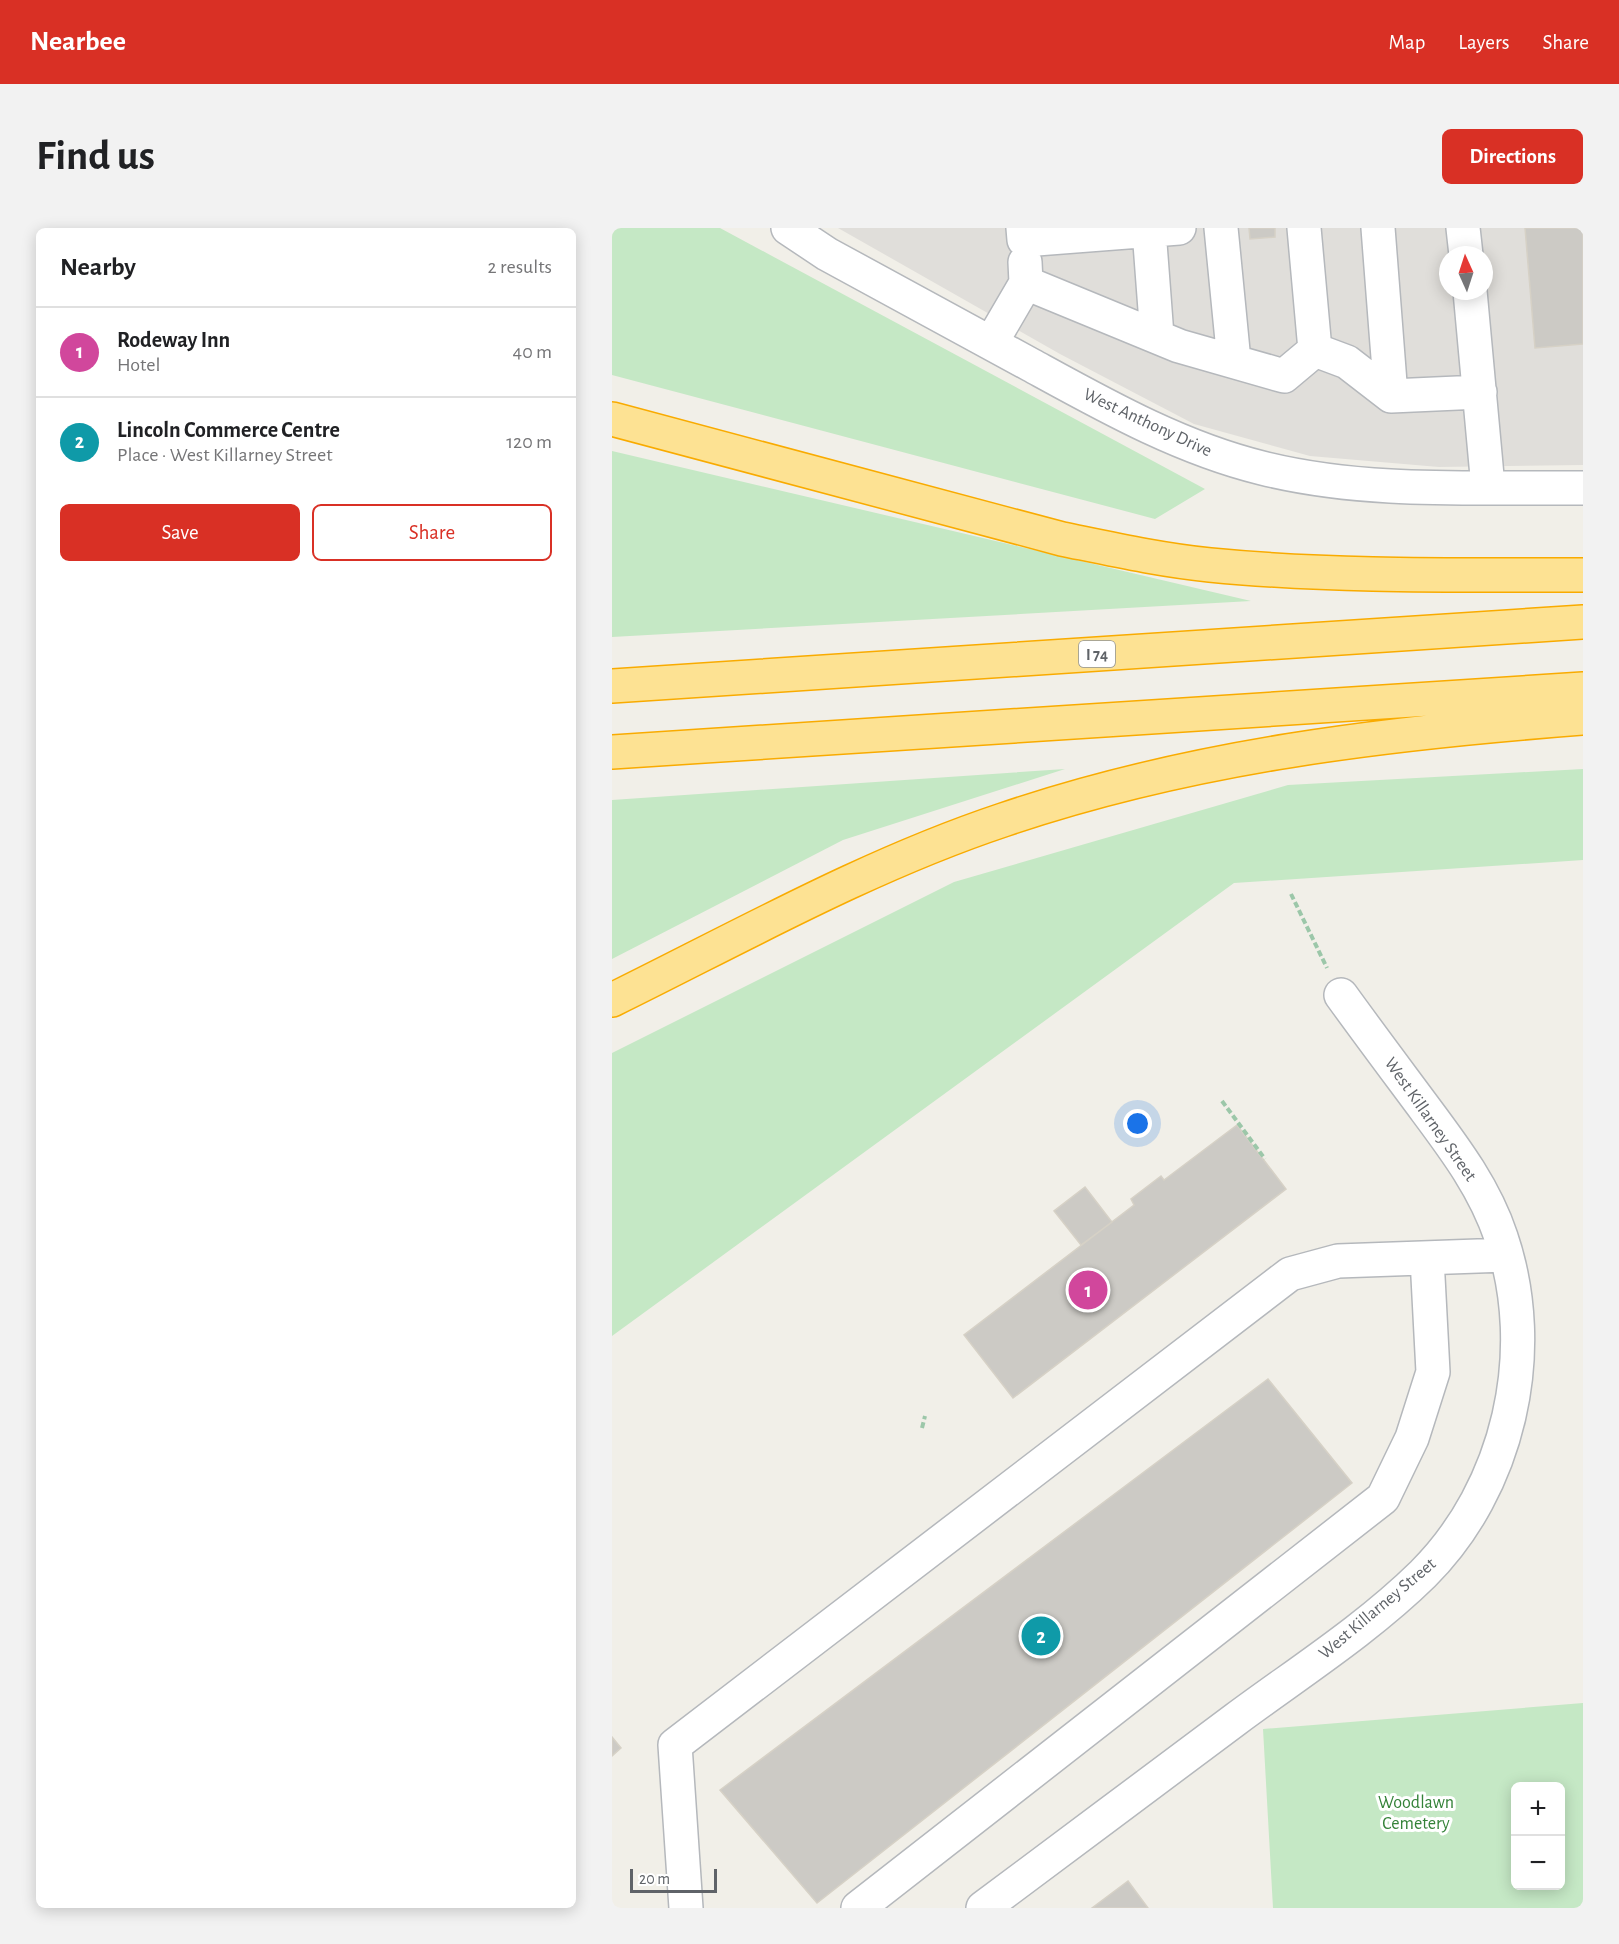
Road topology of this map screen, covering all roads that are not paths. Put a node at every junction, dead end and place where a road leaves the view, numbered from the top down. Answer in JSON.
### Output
{"nodes":[{"id":1,"x":788,"y":228,"type":"edge"},
{"id":2,"x":1221,"y":228,"type":"edge"},
{"id":3,"x":1304,"y":228,"type":"edge"},
{"id":4,"x":1378,"y":228,"type":"edge"},
{"id":5,"x":1463,"y":228,"type":"edge"},
{"id":6,"x":1164,"y":229,"type":"edge"},
{"id":7,"x":1024,"y":234,"type":"edge"},
{"id":8,"x":1465,"y":246,"type":"edge"},
{"id":9,"x":1026,"y":283,"type":"junction"},
{"id":10,"x":1471,"y":300,"type":"edge"},
{"id":11,"x":1157,"y":336,"type":"junction"},
{"id":12,"x":991,"y":343,"type":"junction"},
{"id":13,"x":1316,"y":350,"type":"junction"},
{"id":14,"x":1234,"y":361,"type":"junction"},
{"id":15,"x":1480,"y":392,"type":"junction"},
{"id":16,"x":1391,"y":396,"type":"junction"},
{"id":17,"x":612,"y":419,"type":"edge"},
{"id":18,"x":1488,"y":487,"type":"junction"},
{"id":19,"x":1583,"y":488,"type":"edge"},
{"id":20,"x":1583,"y":575,"type":"edge"},
{"id":21,"x":1583,"y":622,"type":"edge"},
{"id":22,"x":612,"y":686,"type":"edge"},
{"id":23,"x":1583,"y":689,"type":"edge"},
{"id":24,"x":1583,"y":718,"type":"edge"},
{"id":25,"x":612,"y":752,"type":"edge"},
{"id":26,"x":1341,"y":995,"type":"road end"},
{"id":27,"x":612,"y":1000,"type":"edge"},
{"id":28,"x":1506,"y":1255,"type":"junction"},
{"id":29,"x":1427,"y":1258,"type":"junction"},
{"id":30,"x":686,"y":1908,"type":"edge"},
{"id":31,"x":858,"y":1908,"type":"edge"},
{"id":32,"x":983,"y":1908,"type":"edge"}],
"edges":[{"from":1,"to":12,"type":"street","name":"West Anthony Drive"},
{"from":2,"to":14,"type":"street"},
{"from":3,"to":13,"type":"street"},
{"from":4,"to":16,"type":"street"},
{"from":5,"to":8,"type":"street"},
{"from":6,"to":7,"type":"street"},
{"from":6,"to":11,"type":"street"},
{"from":7,"to":9,"type":"street"},
{"from":9,"to":11,"type":"street"},
{"from":9,"to":12,"type":"street"},
{"from":10,"to":15,"type":"street"},
{"from":11,"to":14,"type":"street"},
{"from":12,"to":18,"type":"street","name":"West Anthony Drive"},
{"from":13,"to":14,"type":"street"},
{"from":13,"to":16,"type":"street"},
{"from":15,"to":16,"type":"street"},
{"from":15,"to":18,"type":"street"},
{"from":17,"to":20,"type":"highway"},
{"from":18,"to":19,"type":"street","name":"West Anthony Drive"},
{"from":21,"to":22,"type":"highway","number":"I 74"},
{"from":23,"to":25,"type":"highway"},
{"from":24,"to":27,"type":"highway"},
{"from":26,"to":28,"type":"street","name":"West Killarney Street"},
{"from":28,"to":29,"type":"street"},
{"from":28,"to":32,"type":"street","name":"West Killarney Street"},
{"from":29,"to":30,"type":"street"},
{"from":29,"to":31,"type":"street"}]}
